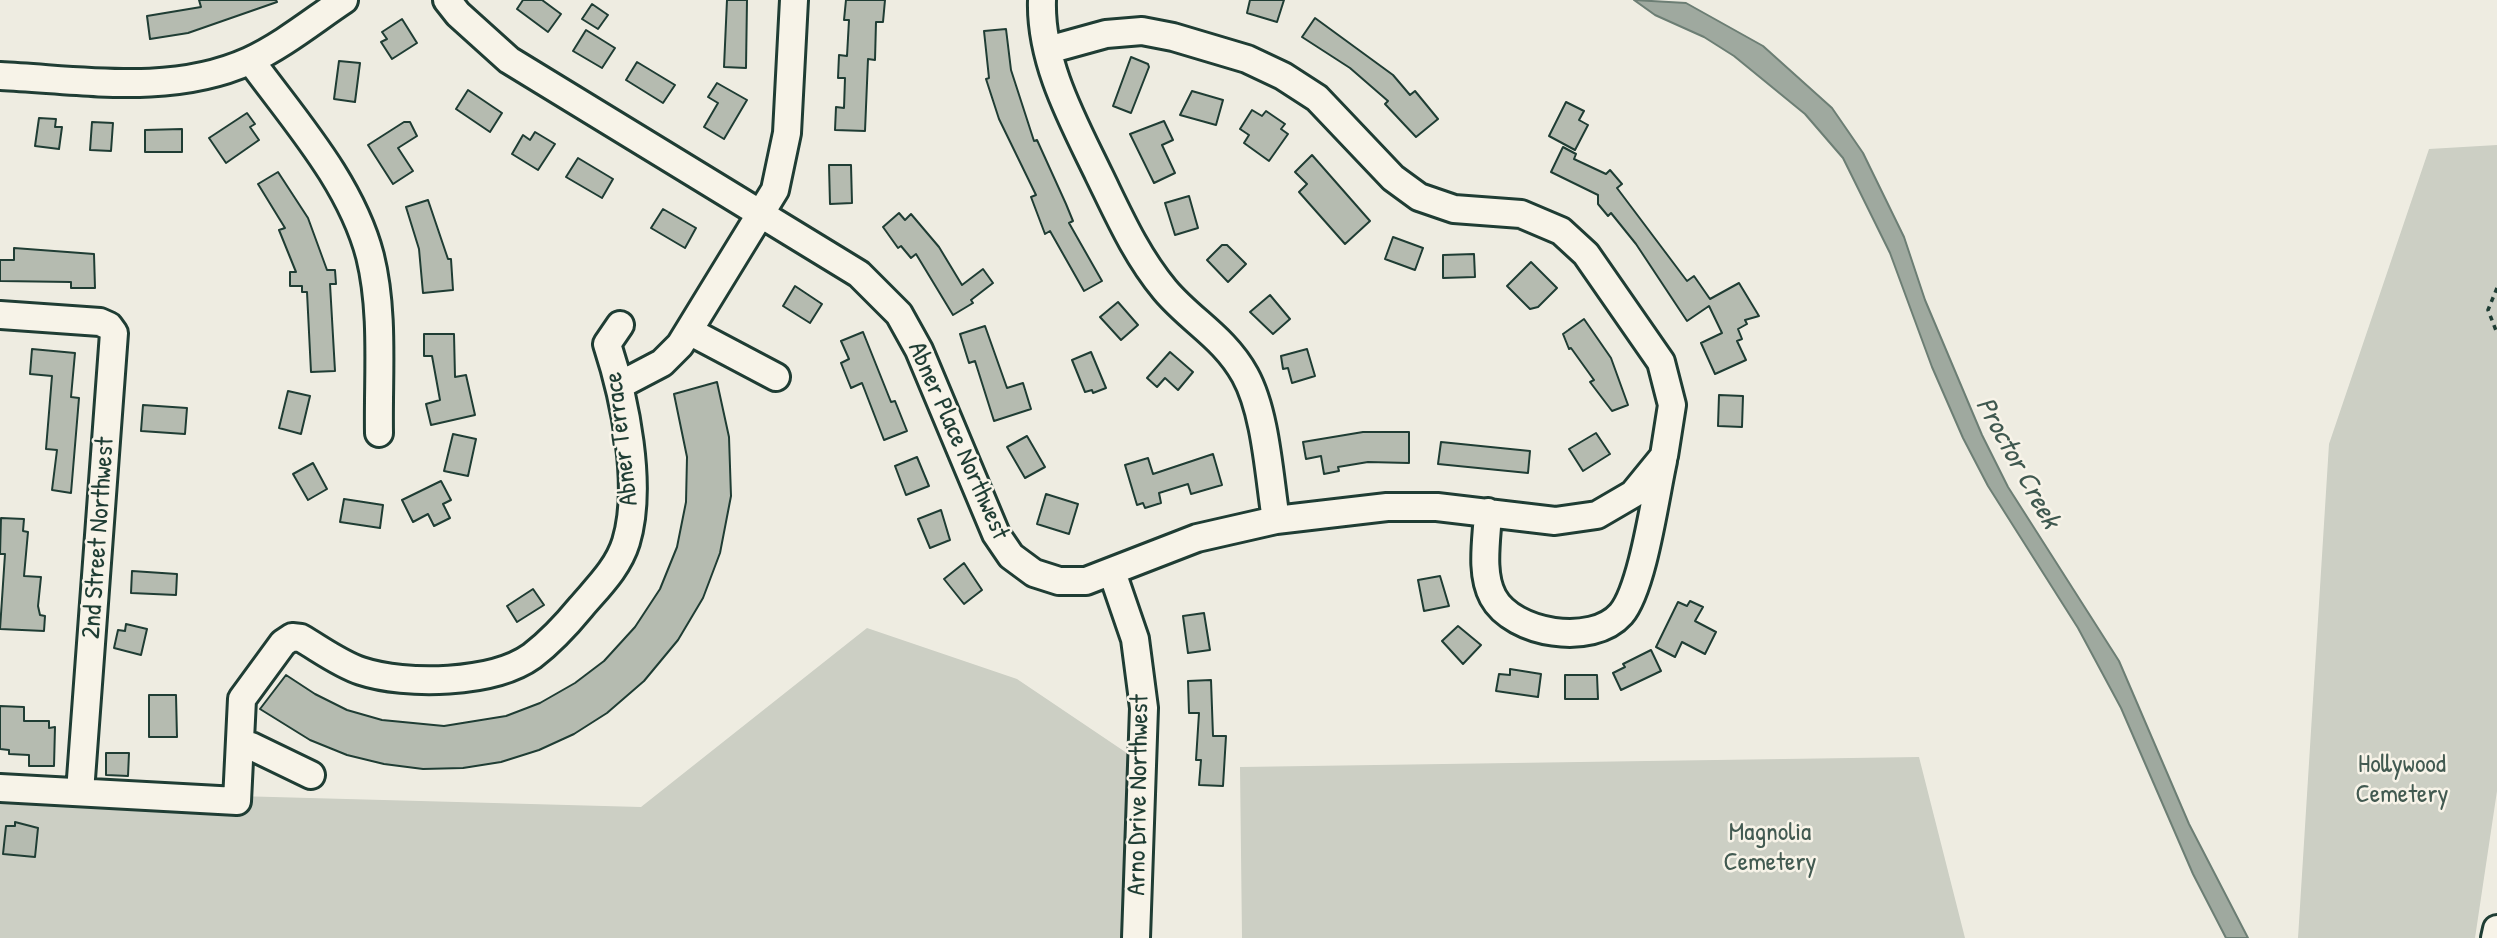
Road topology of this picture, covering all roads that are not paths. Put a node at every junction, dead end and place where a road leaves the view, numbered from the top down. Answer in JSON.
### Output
{"nodes":[{"id":1,"x":344,"y":0,"type":"edge"},
{"id":2,"x":447,"y":0,"type":"edge"},
{"id":3,"x":794,"y":0,"type":"edge"},
{"id":4,"x":1042,"y":0,"type":"edge"},
{"id":5,"x":1048,"y":50,"type":"junction"},
{"id":6,"x":251,"y":61,"type":"junction"},
{"id":7,"x":0,"y":76,"type":"edge"},
{"id":8,"x":760,"y":213,"type":"junction"},
{"id":9,"x":0,"y":315,"type":"edge"},
{"id":10,"x":620,"y":325,"type":"dead end"},
{"id":11,"x":689,"y":331,"type":"junction"},
{"id":12,"x":776,"y":377,"type":"dead end"},
{"id":13,"x":620,"y":386,"type":"junction"},
{"id":14,"x":379,"y":433,"type":"dead end"},
{"id":15,"x":1664,"y":456,"type":"junction"},
{"id":16,"x":1488,"y":512,"type":"junction"},
{"id":17,"x":1276,"y":520,"type":"junction"},
{"id":18,"x":1112,"y":572,"type":"junction"},
{"id":19,"x":240,"y":746,"type":"junction"},
{"id":20,"x":311,"y":775,"type":"dead end"},
{"id":21,"x":0,"y":788,"type":"edge"},
{"id":22,"x":80,"y":792,"type":"junction"},
{"id":23,"x":2497,"y":929,"type":"edge"},
{"id":24,"x":1136,"y":938,"type":"edge"},
{"id":25,"x":2495,"y":938,"type":"edge"}],
"edges":[{"from":1,"to":6,"type":"street"},
{"from":2,"to":8,"type":"street","name":"Abner Place Northwest"},
{"from":3,"to":8,"type":"street"},
{"from":4,"to":5,"type":"street"},
{"from":5,"to":15,"type":"street"},
{"from":5,"to":17,"type":"street"},
{"from":6,"to":7,"type":"street"},
{"from":6,"to":14,"type":"street"},
{"from":8,"to":11,"type":"street"},
{"from":8,"to":18,"type":"street","name":"Abner Place Northwest"},
{"from":9,"to":22,"type":"street","name":"2nd Street Northwest"},
{"from":10,"to":13,"type":"street","name":"Abner Terrace"},
{"from":11,"to":12,"type":"street"},
{"from":11,"to":13,"type":"street"},
{"from":13,"to":19,"type":"street","name":"Abner Terrace"},
{"from":15,"to":16,"type":"street","name":"Abner Place Northwest"},
{"from":15,"to":16,"type":"street"},
{"from":16,"to":17,"type":"street","name":"Abner Place Northwest"},
{"from":17,"to":18,"type":"street","name":"Abner Place Northwest"},
{"from":18,"to":24,"type":"street","name":"Arno Drive Northwest"},
{"from":19,"to":20,"type":"street"},
{"from":19,"to":22,"type":"street"},
{"from":21,"to":22,"type":"street"},
{"from":23,"to":25,"type":"street"}]}
